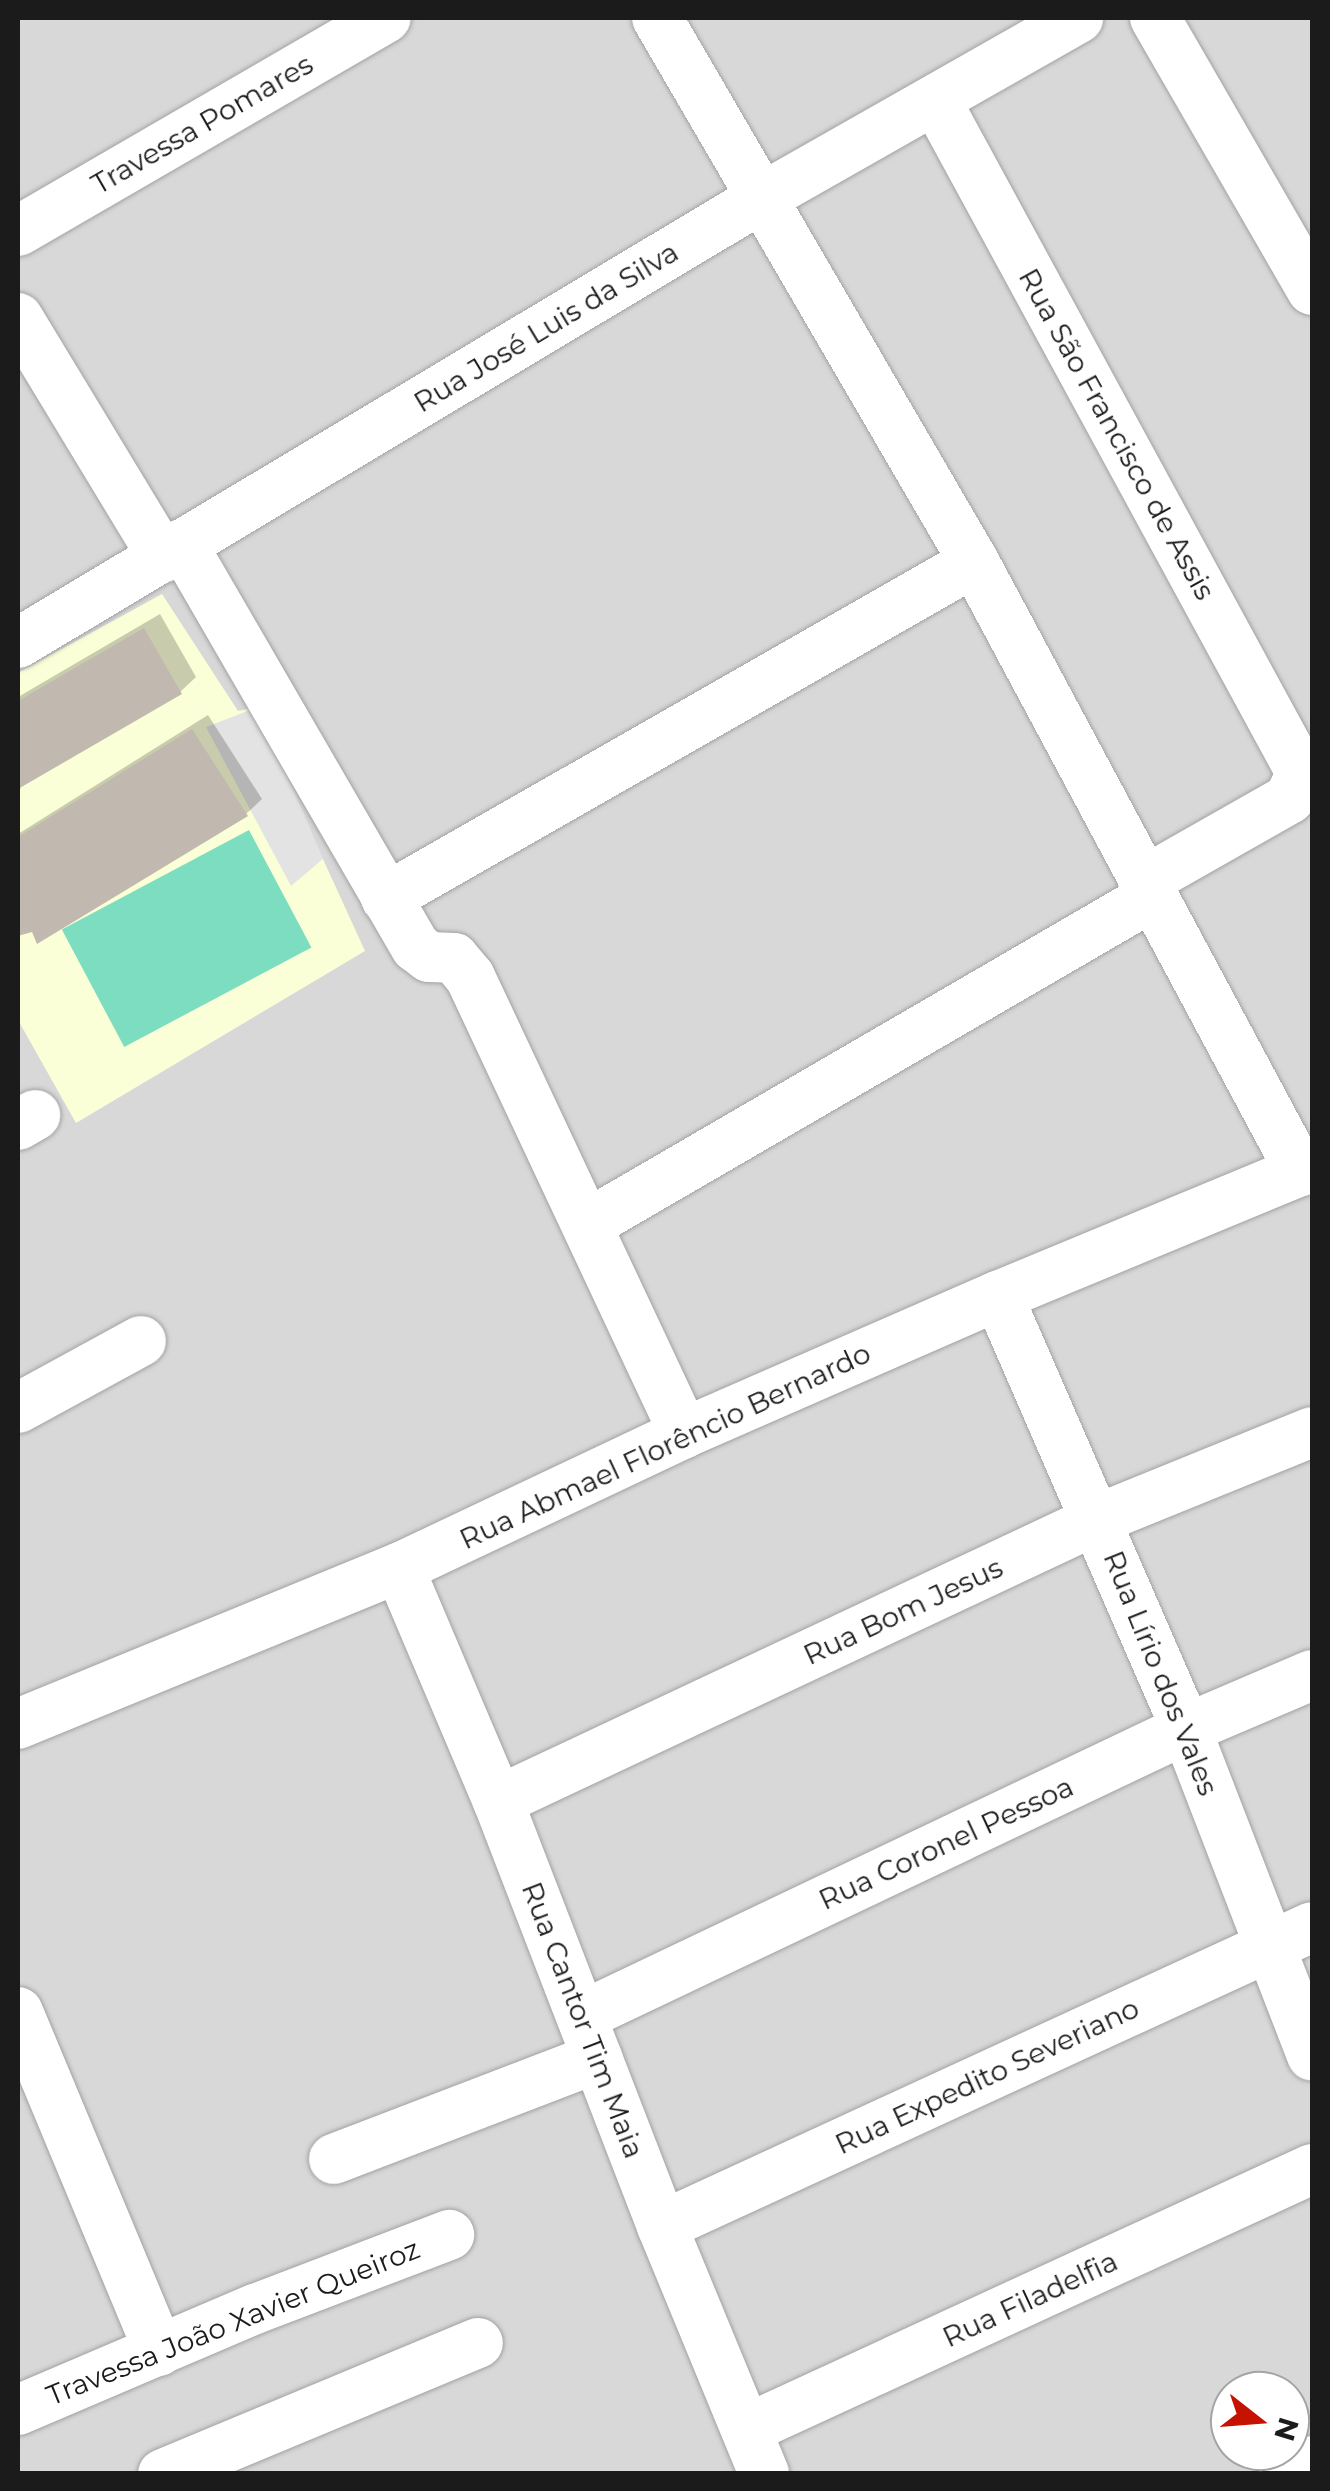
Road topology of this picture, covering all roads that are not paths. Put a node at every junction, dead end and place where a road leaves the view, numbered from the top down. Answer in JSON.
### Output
{"nodes":[{"id":1,"x":386,"y":18,"type":"edge"},
{"id":2,"x":657,"y":18,"type":"edge"},
{"id":3,"x":1078,"y":18,"type":"edge"},
{"id":4,"x":1155,"y":18,"type":"edge"},
{"id":5,"x":936,"y":101,"type":"junction"},
{"id":6,"x":760,"y":198,"type":"junction"},
{"id":7,"x":18,"y":231,"type":"edge"},
{"id":8,"x":1312,"y":290,"type":"edge"},
{"id":9,"x":18,"y":318,"type":"edge"},
{"id":10,"x":173,"y":551,"type":"junction"},
{"id":11,"x":974,"y":562,"type":"junction"},
{"id":12,"x":18,"y":643,"type":"edge"},
{"id":13,"x":1147,"y":889,"type":"junction"},
{"id":14,"x":386,"y":898,"type":"junction"},
{"id":15,"x":1306,"y":1169,"type":"edge"},
{"id":16,"x":588,"y":1224,"type":"junction"},
{"id":17,"x":998,"y":1296,"type":"junction"},
{"id":18,"x":141,"y":1341,"type":"dead end"},
{"id":19,"x":18,"y":1408,"type":"edge"},
{"id":20,"x":1312,"y":1432,"type":"edge"},
{"id":21,"x":684,"y":1433,"type":"junction"},
{"id":22,"x":1098,"y":1520,"type":"junction"},
{"id":23,"x":399,"y":1568,"type":"junction"},
{"id":24,"x":1312,"y":1675,"type":"edge"},
{"id":25,"x":18,"y":1724,"type":"edge"},
{"id":26,"x":1186,"y":1729,"type":"junction"},
{"id":27,"x":498,"y":1801,"type":"junction"},
{"id":28,"x":1291,"y":1936,"type":"edge"},
{"id":29,"x":18,"y":2012,"type":"edge"},
{"id":30,"x":590,"y":2037,"type":"junction"},
{"id":31,"x":1312,"y":2056,"type":"edge"},
{"id":32,"x":334,"y":2159,"type":"dead end"},
{"id":33,"x":1312,"y":2169,"type":"edge"},
{"id":34,"x":662,"y":2226,"type":"junction"},
{"id":35,"x":449,"y":2235,"type":"dead end"},
{"id":36,"x":478,"y":2344,"type":"dead end"},
{"id":37,"x":159,"y":2351,"type":"junction"},
{"id":38,"x":18,"y":2410,"type":"edge"},
{"id":39,"x":756,"y":2451,"type":"edge"},
{"id":40,"x":1312,"y":2461,"type":"edge"},
{"id":41,"x":163,"y":2474,"type":"edge"},
{"id":42,"x":1283,"y":2474,"type":"edge"}],
"edges":[{"from":1,"to":7,"type":"street","name":"Travessa Pomares"},
{"from":2,"to":6,"type":"street"},
{"from":3,"to":5,"type":"street","name":"Rua José Luis da Silva"},
{"from":4,"to":8,"type":"street"},
{"from":5,"to":6,"type":"street","name":"Rua José Luis da Silva"},
{"from":5,"to":13,"type":"street","name":"Rua São Francisco de Assis"},
{"from":6,"to":10,"type":"street","name":"Rua José Luis da Silva"},
{"from":6,"to":11,"type":"street"},
{"from":9,"to":10,"type":"street"},
{"from":10,"to":12,"type":"street","name":"Rua José Luis da Silva"},
{"from":10,"to":14,"type":"street"},
{"from":11,"to":13,"type":"street"},
{"from":11,"to":14,"type":"street"},
{"from":13,"to":15,"type":"street"},
{"from":13,"to":16,"type":"street"},
{"from":14,"to":16,"type":"street"},
{"from":15,"to":17,"type":"street","name":"Rua Abmael Florêncio Bernardo"},
{"from":16,"to":21,"type":"street"},
{"from":17,"to":21,"type":"street","name":"Rua Abmael Florêncio Bernardo"},
{"from":17,"to":22,"type":"street","name":"Rua Lírio dos Vales"},
{"from":18,"to":19,"type":"street"},
{"from":20,"to":22,"type":"street","name":"Rua Bom Jesus"},
{"from":21,"to":23,"type":"street","name":"Rua Abmael Florêncio Bernardo"},
{"from":22,"to":26,"type":"street","name":"Rua Lírio dos Vales"},
{"from":22,"to":27,"type":"street","name":"Rua Bom Jesus"},
{"from":23,"to":25,"type":"street","name":"Rua Abmael Florêncio Bernardo"},
{"from":23,"to":27,"type":"street","name":"Rua Cantor Tim Maia"},
{"from":24,"to":26,"type":"street","name":"Rua Coronel Pessoa"},
{"from":26,"to":28,"type":"street","name":"Rua Lírio dos Vales"},
{"from":26,"to":30,"type":"street","name":"Rua Coronel Pessoa"},
{"from":27,"to":30,"type":"street","name":"Rua Cantor Tim Maia"},
{"from":28,"to":31,"type":"street","name":"Rua Lírio dos Vales"},
{"from":28,"to":34,"type":"street","name":"Rua Expedito Severiano"},
{"from":29,"to":37,"type":"street"},
{"from":30,"to":32,"type":"street","name":"Rua Coronel Pessoa"},
{"from":30,"to":34,"type":"street","name":"Rua Cantor Tim Maia"},
{"from":33,"to":39,"type":"street","name":"Rua Filadelfia"},
{"from":34,"to":39,"type":"street","name":"Rua Cantor Tim Maia"},
{"from":35,"to":37,"type":"street","name":"Travessa João Xavier Queiroz"},
{"from":36,"to":41,"type":"street"},
{"from":37,"to":38,"type":"street","name":"Travessa João Xavier Queiroz"},
{"from":40,"to":42,"type":"street"}]}
